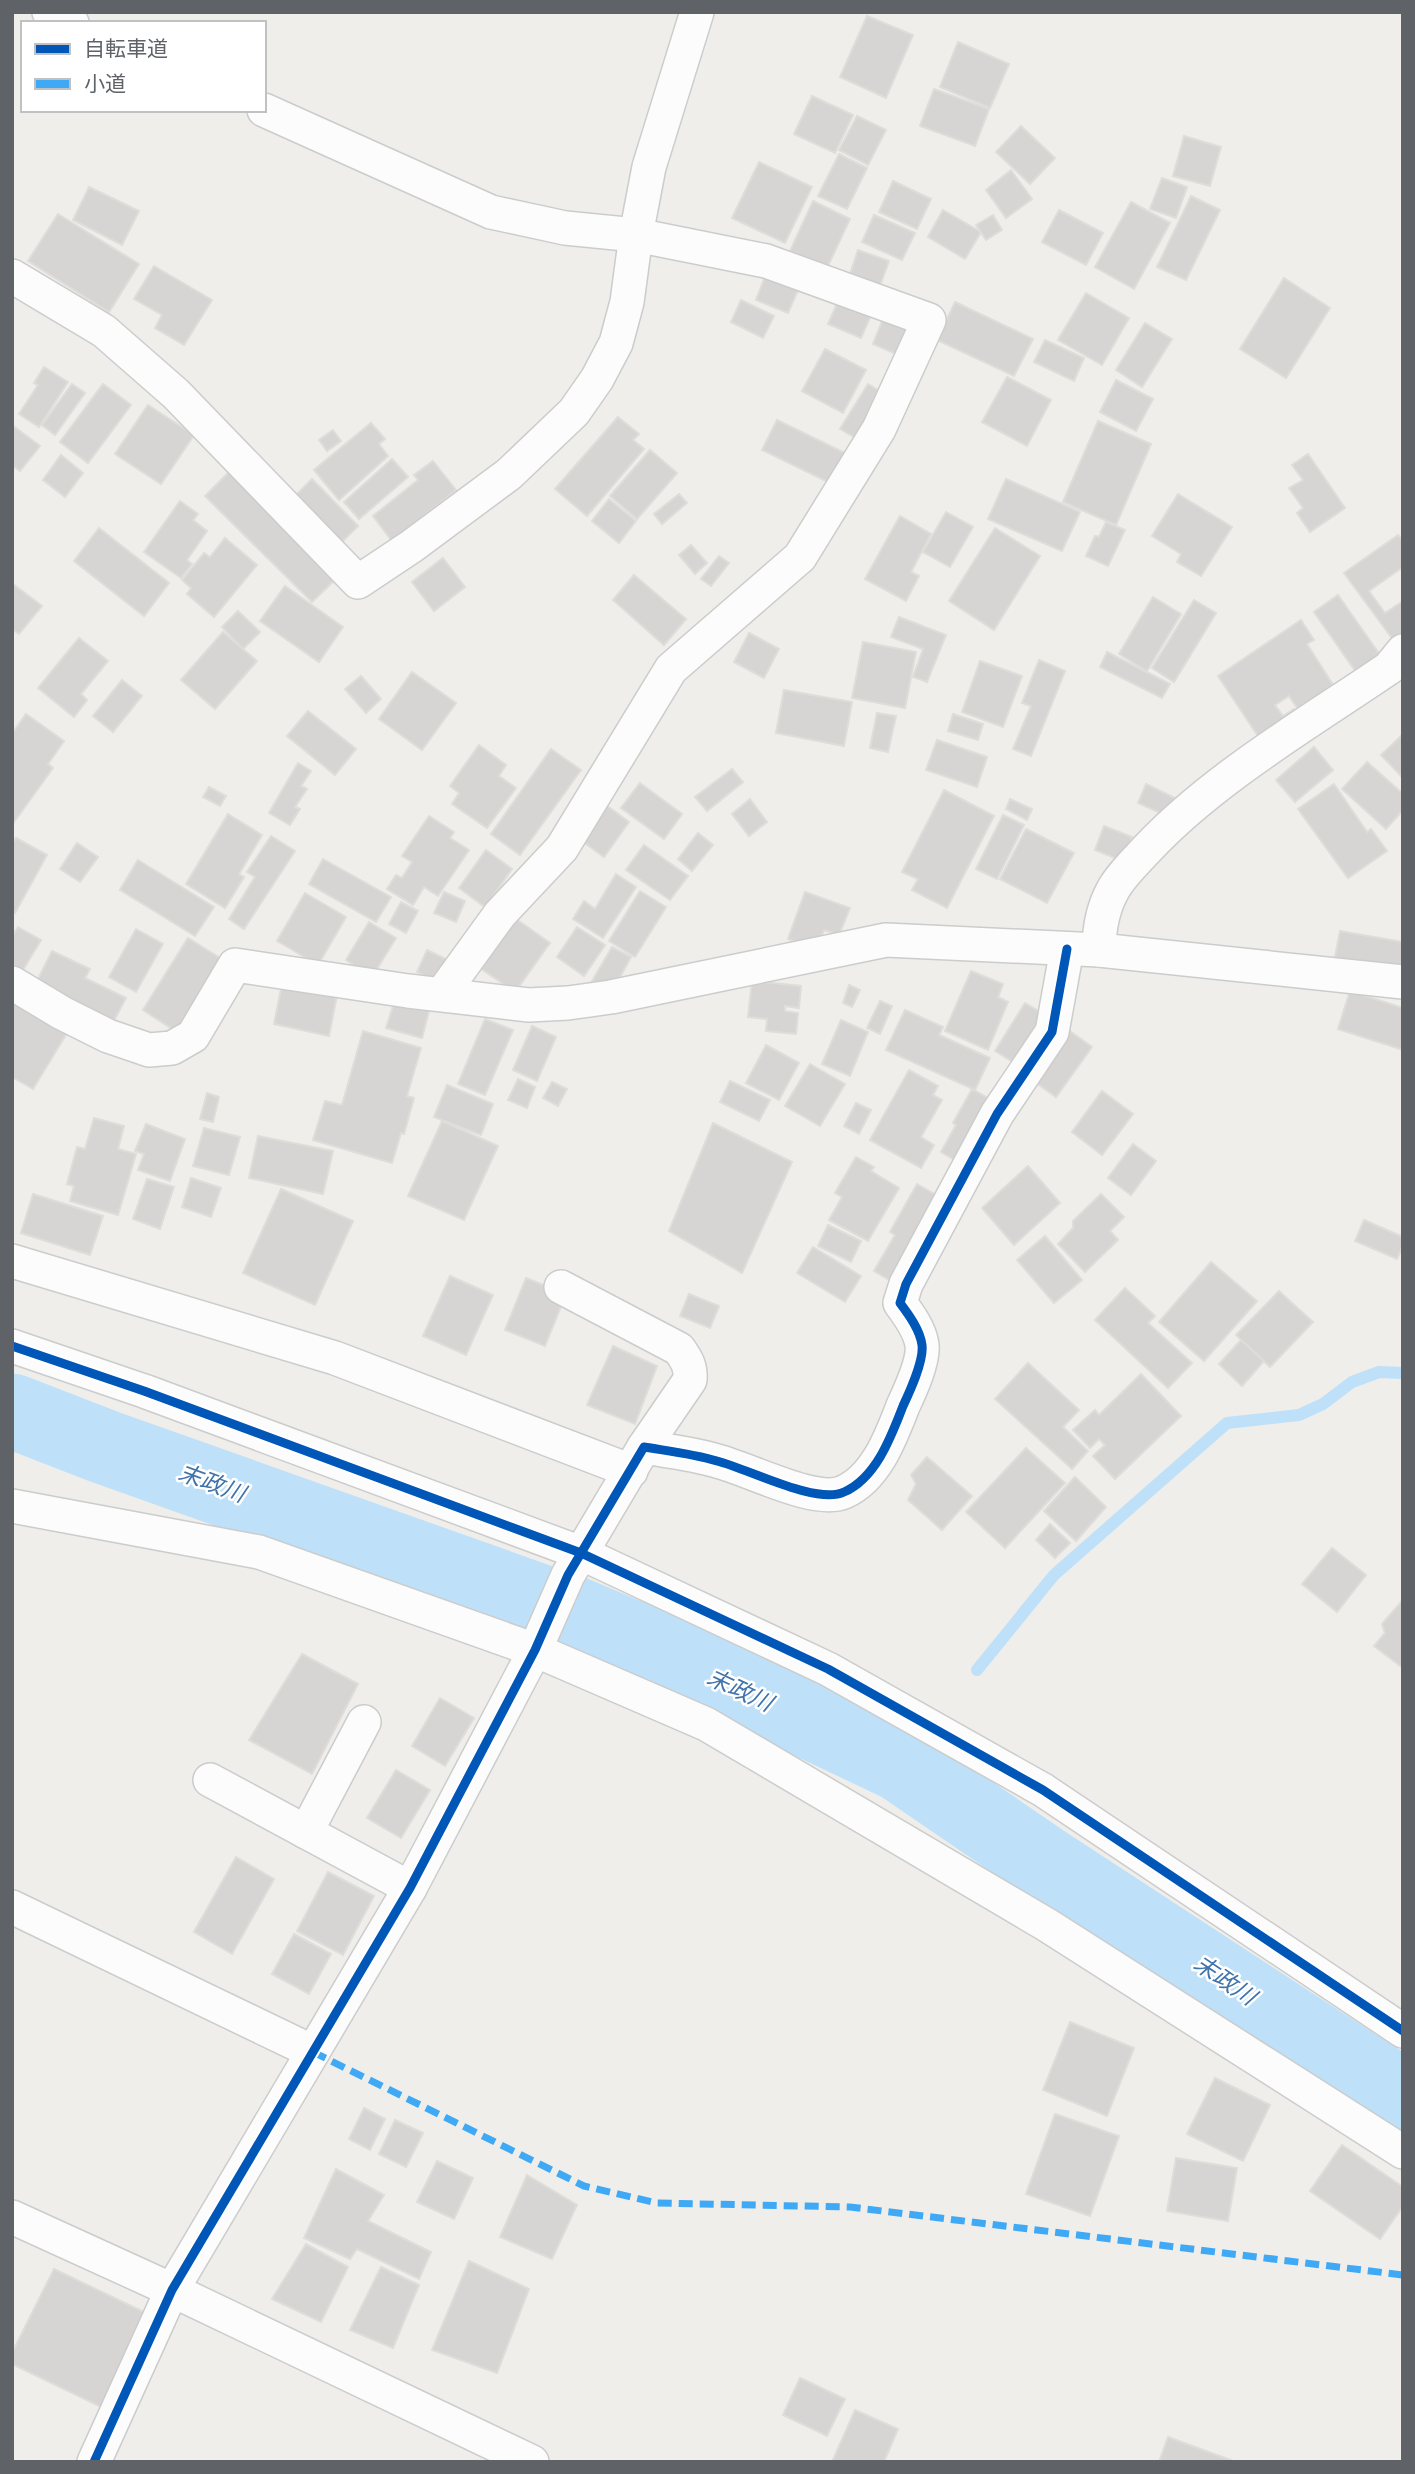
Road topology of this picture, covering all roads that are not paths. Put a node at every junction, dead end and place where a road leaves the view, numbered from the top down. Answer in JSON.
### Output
{"nodes":[{"id":1,"x":49,"y":12,"type":"edge"},
{"id":2,"x":697,"y":12,"type":"edge"},
{"id":3,"x":68,"y":21,"type":"edge"},
{"id":4,"x":266,"y":111,"type":"edge"},
{"id":5,"x":636,"y":235,"type":"junction"},
{"id":6,"x":12,"y":276,"type":"edge"},
{"id":7,"x":1403,"y":651,"type":"edge"},
{"id":8,"x":1084,"y":950,"type":"junction"},
{"id":9,"x":1403,"y":982,"type":"edge"},
{"id":10,"x":12,"y":983,"type":"edge"},
{"id":11,"x":442,"y":993,"type":"junction"},
{"id":12,"x":12,"y":1261,"type":"edge"},
{"id":13,"x":561,"y":1286,"type":"dead end"},
{"id":14,"x":12,"y":1346,"type":"edge"},
{"id":15,"x":637,"y":1459,"type":"junction"},
{"id":16,"x":12,"y":1506,"type":"edge"},
{"id":17,"x":575,"y":1564,"type":"junction"},
{"id":18,"x":538,"y":1643,"type":"junction"},
{"id":19,"x":364,"y":1722,"type":"dead end"},
{"id":20,"x":210,"y":1780,"type":"dead end"},
{"id":21,"x":306,"y":1832,"type":"junction"},
{"id":22,"x":410,"y":1888,"type":"junction"},
{"id":23,"x":12,"y":1908,"type":"edge"},
{"id":24,"x":1403,"y":2031,"type":"edge"},
{"id":25,"x":313,"y":2052,"type":"junction"},
{"id":26,"x":1403,"y":2152,"type":"edge"},
{"id":27,"x":12,"y":2217,"type":"edge"},
{"id":28,"x":172,"y":2290,"type":"junction"},
{"id":29,"x":94,"y":2462,"type":"edge"},
{"id":30,"x":532,"y":2462,"type":"edge"}],
"edges":[{"from":1,"to":3,"type":"street"},
{"from":2,"to":5,"type":"street"},
{"from":4,"to":5,"type":"street"},
{"from":5,"to":6,"type":"street"},
{"from":5,"to":11,"type":"street"},
{"from":7,"to":8,"type":"street"},
{"from":8,"to":9,"type":"street"},
{"from":8,"to":11,"type":"street"},
{"from":8,"to":15,"type":"street"},
{"from":10,"to":11,"type":"street"},
{"from":12,"to":15,"type":"street"},
{"from":13,"to":15,"type":"street"},
{"from":14,"to":17,"type":"street"},
{"from":15,"to":17,"type":"street"},
{"from":16,"to":18,"type":"street"},
{"from":17,"to":18,"type":"street"},
{"from":17,"to":24,"type":"street"},
{"from":18,"to":22,"type":"street"},
{"from":18,"to":26,"type":"street"},
{"from":19,"to":21,"type":"street"},
{"from":20,"to":21,"type":"street"},
{"from":21,"to":22,"type":"street"},
{"from":22,"to":25,"type":"street"},
{"from":23,"to":25,"type":"street"},
{"from":25,"to":28,"type":"street"},
{"from":27,"to":28,"type":"street"},
{"from":28,"to":29,"type":"street"},
{"from":28,"to":30,"type":"street"}]}
